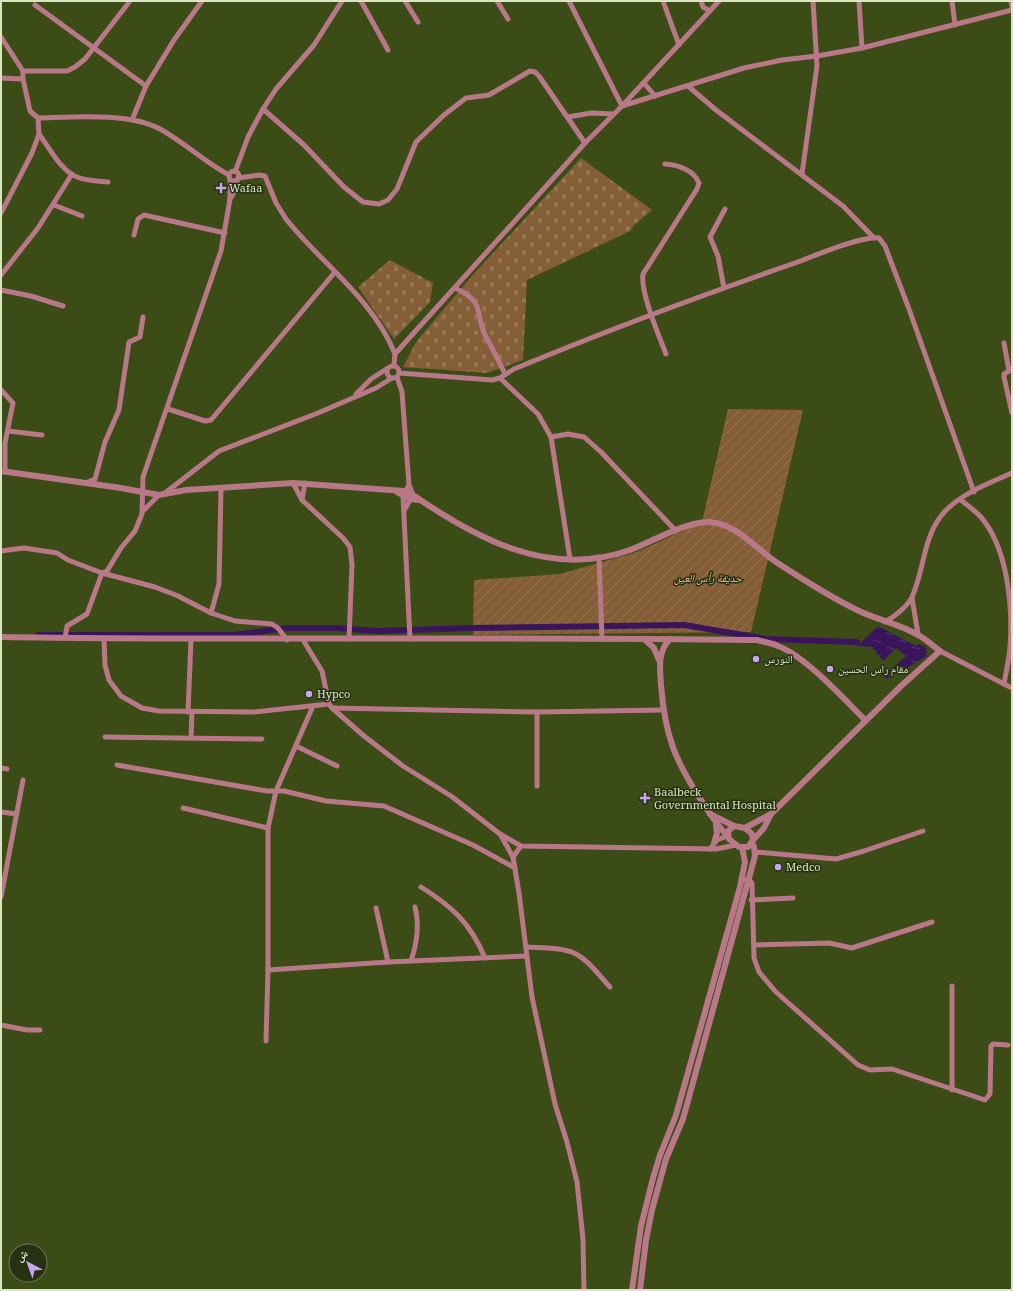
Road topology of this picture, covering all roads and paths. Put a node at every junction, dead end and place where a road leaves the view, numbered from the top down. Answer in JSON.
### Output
{"nodes":[{"id":1,"x":130,"y":1,"type":"edge"},
{"id":2,"x":202,"y":1,"type":"edge"},
{"id":3,"x":342,"y":1,"type":"edge"},
{"id":4,"x":361,"y":1,"type":"edge"},
{"id":5,"x":405,"y":1,"type":"edge"},
{"id":6,"x":497,"y":1,"type":"edge"},
{"id":7,"x":569,"y":1,"type":"edge"},
{"id":8,"x":663,"y":1,"type":"edge"},
{"id":9,"x":701,"y":1,"type":"edge"},
{"id":10,"x":719,"y":1,"type":"edge"},
{"id":11,"x":813,"y":1,"type":"edge"},
{"id":12,"x":859,"y":1,"type":"edge"},
{"id":13,"x":952,"y":1,"type":"edge"},
{"id":14,"x":1011,"y":1,"type":"edge"},
{"id":15,"x":35,"y":5,"type":"dead end"},
{"id":16,"x":1012,"y":8,"type":"edge"},
{"id":17,"x":710,"y":11,"type":"junction"},
{"id":18,"x":508,"y":19,"type":"dead end"},
{"id":19,"x":418,"y":22,"type":"dead end"},
{"id":20,"x":955,"y":25,"type":"junction"},
{"id":21,"x":1,"y":37,"type":"edge"},
{"id":22,"x":679,"y":45,"type":"junction"},
{"id":23,"x":94,"y":48,"type":"junction"},
{"id":24,"x":862,"y":48,"type":"junction"},
{"id":25,"x":388,"y":50,"type":"dead end"},
{"id":26,"x":818,"y":56,"type":"junction"},
{"id":27,"x":23,"y":71,"type":"junction"},
{"id":28,"x":1,"y":78,"type":"edge"},
{"id":29,"x":23,"y":79,"type":"junction"},
{"id":30,"x":644,"y":83,"type":"junction"},
{"id":31,"x":146,"y":86,"type":"junction"},
{"id":32,"x":688,"y":86,"type":"junction"},
{"id":33,"x":655,"y":96,"type":"junction"},
{"id":34,"x":622,"y":106,"type":"junction"},
{"id":35,"x":262,"y":109,"type":"junction"},
{"id":36,"x":614,"y":114,"type":"junction"},
{"id":37,"x":568,"y":117,"type":"junction"},
{"id":38,"x":38,"y":118,"type":"junction"},
{"id":39,"x":132,"y":120,"type":"junction"},
{"id":40,"x":39,"y":134,"type":"junction"},
{"id":41,"x":585,"y":143,"type":"junction"},
{"id":42,"x":665,"y":164,"type":"dead end"},
{"id":43,"x":72,"y":174,"type":"junction"},
{"id":44,"x":802,"y":174,"type":"junction"},
{"id":45,"x":237,"y":176,"type":"junction"},
{"id":46,"x":229,"y":177,"type":"junction"},
{"id":47,"x":108,"y":182,"type":"dead end"},
{"id":48,"x":230,"y":199,"type":"junction"},
{"id":49,"x":54,"y":205,"type":"junction"},
{"id":50,"x":725,"y":209,"type":"dead end"},
{"id":51,"x":1,"y":213,"type":"edge"},
{"id":52,"x":82,"y":216,"type":"dead end"},
{"id":53,"x":225,"y":233,"type":"junction"},
{"id":54,"x":134,"y":235,"type":"dead end"},
{"id":55,"x":874,"y":238,"type":"junction"},
{"id":56,"x":335,"y":272,"type":"junction"},
{"id":57,"x":1,"y":275,"type":"edge"},
{"id":58,"x":455,"y":288,"type":"junction"},
{"id":59,"x":724,"y":288,"type":"junction"},
{"id":60,"x":1,"y":290,"type":"edge"},
{"id":61,"x":63,"y":306,"type":"dead end"},
{"id":62,"x":651,"y":313,"type":"junction"},
{"id":63,"x":143,"y":317,"type":"dead end"},
{"id":64,"x":1004,"y":343,"type":"dead end"},
{"id":65,"x":395,"y":354,"type":"junction"},
{"id":66,"x":666,"y":354,"type":"dead end"},
{"id":67,"x":394,"y":366,"type":"junction"},
{"id":68,"x":388,"y":368,"type":"junction"},
{"id":69,"x":505,"y":374,"type":"junction"},
{"id":70,"x":396,"y":376,"type":"junction"},
{"id":71,"x":500,"y":378,"type":"junction"},
{"id":72,"x":1,"y":390,"type":"edge"},
{"id":73,"x":354,"y":396,"type":"junction"},
{"id":74,"x":168,"y":409,"type":"junction"},
{"id":75,"x":1012,"y":413,"type":"edge"},
{"id":76,"x":8,"y":431,"type":"junction"},
{"id":77,"x":42,"y":435,"type":"dead end"},
{"id":78,"x":551,"y":437,"type":"junction"},
{"id":79,"x":3,"y":471,"type":"edge"},
{"id":80,"x":1012,"y":473,"type":"edge"},
{"id":81,"x":85,"y":483,"type":"junction"},
{"id":82,"x":293,"y":483,"type":"junction"},
{"id":83,"x":306,"y":483,"type":"junction"},
{"id":84,"x":409,"y":485,"type":"junction"},
{"id":85,"x":221,"y":488,"type":"junction"},
{"id":86,"x":142,"y":492,"type":"junction"},
{"id":87,"x":974,"y":492,"type":"junction"},
{"id":88,"x":404,"y":494,"type":"junction"},
{"id":89,"x":161,"y":495,"type":"junction"},
{"id":90,"x":415,"y":498,"type":"junction"},
{"id":91,"x":302,"y":500,"type":"junction"},
{"id":92,"x":961,"y":500,"type":"junction"},
{"id":93,"x":405,"y":509,"type":"junction"},
{"id":94,"x":144,"y":510,"type":"junction"},
{"id":95,"x":676,"y":531,"type":"junction"},
{"id":96,"x":1,"y":551,"type":"edge"},
{"id":97,"x":599,"y":557,"type":"junction"},
{"id":98,"x":570,"y":560,"type":"junction"},
{"id":99,"x":102,"y":573,"type":"junction"},
{"id":100,"x":912,"y":598,"type":"junction"},
{"id":101,"x":211,"y":613,"type":"junction"},
{"id":102,"x":886,"y":622,"type":"junction"},
{"id":103,"x":918,"y":634,"type":"junction"},
{"id":104,"x":602,"y":636,"type":"junction"},
{"id":105,"x":1,"y":637,"type":"edge"},
{"id":106,"x":66,"y":637,"type":"junction"},
{"id":107,"x":410,"y":638,"type":"junction"},
{"id":108,"x":104,"y":639,"type":"junction"},
{"id":109,"x":644,"y":639,"type":"junction"},
{"id":110,"x":670,"y":639,"type":"junction"},
{"id":111,"x":191,"y":640,"type":"junction"},
{"id":112,"x":287,"y":640,"type":"junction"},
{"id":113,"x":303,"y":640,"type":"junction"},
{"id":114,"x":349,"y":640,"type":"junction"},
{"id":115,"x":940,"y":651,"type":"junction"},
{"id":116,"x":659,"y":660,"type":"junction"},
{"id":117,"x":1004,"y":684,"type":"junction"},
{"id":118,"x":1012,"y":688,"type":"edge"},
{"id":119,"x":313,"y":706,"type":"junction"},
{"id":120,"x":330,"y":706,"type":"junction"},
{"id":121,"x":663,"y":710,"type":"junction"},
{"id":122,"x":190,"y":712,"type":"junction"},
{"id":123,"x":537,"y":712,"type":"junction"},
{"id":124,"x":865,"y":720,"type":"junction"},
{"id":125,"x":105,"y":737,"type":"dead end"},
{"id":126,"x":191,"y":738,"type":"junction"},
{"id":127,"x":262,"y":740,"type":"dead end"},
{"id":128,"x":296,"y":746,"type":"junction"},
{"id":129,"x":117,"y":765,"type":"dead end"},
{"id":130,"x":337,"y":766,"type":"dead end"},
{"id":131,"x":1,"y":768,"type":"edge"},
{"id":132,"x":7,"y":769,"type":"dead end"},
{"id":133,"x":23,"y":780,"type":"dead end"},
{"id":134,"x":537,"y":786,"type":"dead end"},
{"id":135,"x":276,"y":791,"type":"junction"},
{"id":136,"x":183,"y":808,"type":"dead end"},
{"id":137,"x":1,"y":812,"type":"edge"},
{"id":138,"x":17,"y":814,"type":"junction"},
{"id":139,"x":710,"y":814,"type":"junction"},
{"id":140,"x":771,"y":814,"type":"junction"},
{"id":141,"x":716,"y":823,"type":"junction"},
{"id":142,"x":734,"y":826,"type":"junction"},
{"id":143,"x":268,"y":828,"type":"junction"},
{"id":144,"x":745,"y":828,"type":"junction"},
{"id":145,"x":923,"y":831,"type":"dead end"},
{"id":146,"x":500,"y":834,"type":"junction"},
{"id":147,"x":727,"y":835,"type":"junction"},
{"id":148,"x":752,"y":841,"type":"junction"},
{"id":149,"x":714,"y":842,"type":"junction"},
{"id":150,"x":521,"y":846,"type":"junction"},
{"id":151,"x":739,"y":846,"type":"junction"},
{"id":152,"x":710,"y":849,"type":"junction"},
{"id":153,"x":755,"y":852,"type":"junction"},
{"id":154,"x":513,"y":857,"type":"junction"},
{"id":155,"x":515,"y":868,"type":"junction"},
{"id":156,"x":741,"y":879,"type":"junction"},
{"id":157,"x":749,"y":880,"type":"junction"},
{"id":158,"x":421,"y":887,"type":"dead end"},
{"id":159,"x":1,"y":897,"type":"edge"},
{"id":160,"x":793,"y":898,"type":"dead end"},
{"id":161,"x":751,"y":900,"type":"junction"},
{"id":162,"x":415,"y":907,"type":"dead end"},
{"id":163,"x":376,"y":908,"type":"dead end"},
{"id":164,"x":932,"y":922,"type":"dead end"},
{"id":165,"x":754,"y":945,"type":"junction"},
{"id":166,"x":526,"y":947,"type":"junction"},
{"id":167,"x":527,"y":956,"type":"junction"},
{"id":168,"x":485,"y":958,"type":"junction"},
{"id":169,"x":720,"y":960,"type":"junction"},
{"id":170,"x":411,"y":961,"type":"junction"},
{"id":171,"x":388,"y":962,"type":"junction"},
{"id":172,"x":727,"y":962,"type":"junction"},
{"id":173,"x":268,"y":970,"type":"junction"},
{"id":174,"x":952,"y":986,"type":"dead end"},
{"id":175,"x":610,"y":987,"type":"dead end"},
{"id":176,"x":1,"y":1025,"type":"edge"},
{"id":177,"x":40,"y":1030,"type":"dead end"},
{"id":178,"x":266,"y":1041,"type":"dead end"},
{"id":179,"x":1008,"y":1045,"type":"dead end"},
{"id":180,"x":952,"y":1090,"type":"junction"},
{"id":181,"x":584,"y":1290,"type":"edge"},
{"id":182,"x":632,"y":1290,"type":"edge"},
{"id":183,"x":640,"y":1290,"type":"edge"}],
"edges":[{"from":1,"to":23,"type":"street"},
{"from":2,"to":31,"type":"street"},
{"from":3,"to":35,"type":"street"},
{"from":4,"to":25,"type":"street"},
{"from":5,"to":19,"type":"street"},
{"from":6,"to":18,"type":"street"},
{"from":7,"to":34,"type":"street"},
{"from":8,"to":22,"type":"street"},
{"from":9,"to":17,"type":"street"},
{"from":10,"to":17,"type":"street"},
{"from":11,"to":26,"type":"street"},
{"from":12,"to":24,"type":"street"},
{"from":13,"to":20,"type":"street"},
{"from":14,"to":16,"type":"street"},
{"from":15,"to":23,"type":"street"},
{"from":16,"to":20,"type":"street"},
{"from":17,"to":22,"type":"street"},
{"from":20,"to":24,"type":"street"},
{"from":21,"to":27,"type":"street"},
{"from":22,"to":30,"type":"street"},
{"from":23,"to":27,"type":"street"},
{"from":23,"to":31,"type":"street"},
{"from":24,"to":26,"type":"street"},
{"from":26,"to":32,"type":"street"},
{"from":26,"to":44,"type":"street"},
{"from":27,"to":29,"type":"street"},
{"from":28,"to":29,"type":"street"},
{"from":29,"to":38,"type":"street"},
{"from":30,"to":33,"type":"street"},
{"from":30,"to":34,"type":"street"},
{"from":31,"to":39,"type":"street"},
{"from":32,"to":33,"type":"street"},
{"from":32,"to":44,"type":"street"},
{"from":33,"to":34,"type":"street"},
{"from":34,"to":36,"type":"street"},
{"from":35,"to":37,"type":"street"},
{"from":35,"to":45,"type":"street"},
{"from":36,"to":37,"type":"street"},
{"from":36,"to":41,"type":"street"},
{"from":37,"to":41,"type":"street"},
{"from":38,"to":39,"type":"street"},
{"from":38,"to":40,"type":"street"},
{"from":39,"to":46,"type":"street"},
{"from":40,"to":43,"type":"street"},
{"from":40,"to":51,"type":"street"},
{"from":41,"to":58,"type":"street"},
{"from":42,"to":62,"type":"street"},
{"from":43,"to":47,"type":"street"},
{"from":43,"to":49,"type":"street"},
{"from":44,"to":55,"type":"street"},
{"from":45,"to":46,"type":"street"},
{"from":45,"to":46,"type":"street"},
{"from":45,"to":48,"type":"street"},
{"from":45,"to":56,"type":"street"},
{"from":46,"to":48,"type":"street"},
{"from":48,"to":53,"type":"street"},
{"from":49,"to":52,"type":"street"},
{"from":49,"to":57,"type":"street"},
{"from":50,"to":59,"type":"street"},
{"from":53,"to":54,"type":"street"},
{"from":53,"to":74,"type":"street"},
{"from":55,"to":59,"type":"street"},
{"from":55,"to":87,"type":"street"},
{"from":56,"to":65,"type":"street"},
{"from":56,"to":74,"type":"street"},
{"from":58,"to":65,"type":"street"},
{"from":58,"to":69,"type":"street"},
{"from":59,"to":62,"type":"street"},
{"from":60,"to":61,"type":"street"},
{"from":62,"to":66,"type":"street"},
{"from":62,"to":69,"type":"street"},
{"from":63,"to":81,"type":"street"},
{"from":64,"to":75,"type":"street"},
{"from":65,"to":67,"type":"street"},
{"from":67,"to":68,"type":"street"},
{"from":67,"to":70,"type":"street"},
{"from":68,"to":70,"type":"street"},
{"from":68,"to":73,"type":"street"},
{"from":69,"to":71,"type":"street"},
{"from":70,"to":71,"type":"street"},
{"from":70,"to":73,"type":"street"},
{"from":70,"to":84,"type":"street"},
{"from":71,"to":78,"type":"street"},
{"from":72,"to":76,"type":"street"},
{"from":73,"to":89,"type":"street"},
{"from":74,"to":86,"type":"street"},
{"from":76,"to":77,"type":"street"},
{"from":76,"to":79,"type":"street"},
{"from":78,"to":95,"type":"street"},
{"from":78,"to":98,"type":"street"},
{"from":79,"to":81,"type":"street"},
{"from":80,"to":87,"type":"street"},
{"from":81,"to":86,"type":"street"},
{"from":82,"to":83,"type":"street"},
{"from":82,"to":85,"type":"street"},
{"from":82,"to":91,"type":"street"},
{"from":83,"to":88,"type":"street"},
{"from":83,"to":91,"type":"street"},
{"from":84,"to":88,"type":"street"},
{"from":84,"to":90,"type":"street"},
{"from":85,"to":89,"type":"street"},
{"from":85,"to":101,"type":"street"},
{"from":86,"to":89,"type":"street"},
{"from":86,"to":94,"type":"street"},
{"from":87,"to":92,"type":"street"},
{"from":88,"to":90,"type":"street"},
{"from":88,"to":93,"type":"street"},
{"from":89,"to":94,"type":"street"},
{"from":90,"to":93,"type":"street"},
{"from":90,"to":98,"type":"street"},
{"from":91,"to":114,"type":"street"},
{"from":92,"to":100,"type":"street"},
{"from":92,"to":117,"type":"street"},
{"from":93,"to":107,"type":"street"},
{"from":94,"to":99,"type":"street"},
{"from":95,"to":97,"type":"street"},
{"from":95,"to":102,"type":"street"},
{"from":96,"to":99,"type":"street"},
{"from":97,"to":98,"type":"street"},
{"from":97,"to":104,"type":"street"},
{"from":99,"to":101,"type":"street"},
{"from":99,"to":106,"type":"street"},
{"from":100,"to":102,"type":"street"},
{"from":100,"to":103,"type":"street"},
{"from":101,"to":112,"type":"street"},
{"from":102,"to":103,"type":"street"},
{"from":103,"to":115,"type":"street"},
{"from":104,"to":107,"type":"street"},
{"from":104,"to":109,"type":"street"},
{"from":105,"to":106,"type":"street"},
{"from":106,"to":108,"type":"street"},
{"from":107,"to":114,"type":"street"},
{"from":108,"to":111,"type":"street"},
{"from":108,"to":122,"type":"street"},
{"from":109,"to":110,"type":"street"},
{"from":109,"to":116,"type":"street"},
{"from":110,"to":116,"type":"street"},
{"from":110,"to":124,"type":"street"},
{"from":111,"to":112,"type":"street"},
{"from":111,"to":122,"type":"street"},
{"from":112,"to":113,"type":"street"},
{"from":113,"to":114,"type":"street"},
{"from":113,"to":120,"type":"street"},
{"from":115,"to":117,"type":"street"},
{"from":115,"to":124,"type":"street"},
{"from":116,"to":121,"type":"street"},
{"from":117,"to":118,"type":"street"},
{"from":119,"to":120,"type":"street"},
{"from":119,"to":122,"type":"street"},
{"from":119,"to":128,"type":"street"},
{"from":120,"to":123,"type":"street"},
{"from":120,"to":146,"type":"street"},
{"from":121,"to":123,"type":"street"},
{"from":121,"to":139,"type":"street"},
{"from":122,"to":126,"type":"street"},
{"from":123,"to":134,"type":"street"},
{"from":124,"to":140,"type":"street"},
{"from":125,"to":126,"type":"street"},
{"from":126,"to":127,"type":"street"},
{"from":128,"to":130,"type":"street"},
{"from":128,"to":135,"type":"street"},
{"from":129,"to":135,"type":"street"},
{"from":131,"to":132,"type":"street"},
{"from":133,"to":138,"type":"street"},
{"from":135,"to":143,"type":"street"},
{"from":135,"to":155,"type":"street"},
{"from":136,"to":143,"type":"street"},
{"from":137,"to":138,"type":"street"},
{"from":138,"to":159,"type":"street"},
{"from":139,"to":141,"type":"street"},
{"from":139,"to":142,"type":"street"},
{"from":140,"to":144,"type":"street"},
{"from":140,"to":148,"type":"street"},
{"from":141,"to":147,"type":"street"},
{"from":141,"to":149,"type":"street"},
{"from":142,"to":144,"type":"street"},
{"from":142,"to":147,"type":"street"},
{"from":143,"to":173,"type":"street"},
{"from":144,"to":148,"type":"street"},
{"from":145,"to":153,"type":"street"},
{"from":146,"to":150,"type":"street"},
{"from":146,"to":154,"type":"street"},
{"from":147,"to":149,"type":"street"},
{"from":147,"to":151,"type":"street"},
{"from":148,"to":151,"type":"street"},
{"from":148,"to":153,"type":"street"},
{"from":149,"to":152,"type":"street"},
{"from":150,"to":152,"type":"street"},
{"from":150,"to":154,"type":"street"},
{"from":151,"to":152,"type":"street"},
{"from":151,"to":156,"type":"street"},
{"from":153,"to":157,"type":"street"},
{"from":154,"to":155,"type":"street"},
{"from":155,"to":166,"type":"street"},
{"from":156,"to":157,"type":"street"},
{"from":156,"to":169,"type":"street"},
{"from":157,"to":161,"type":"street"},
{"from":157,"to":172,"type":"street"},
{"from":158,"to":168,"type":"street"},
{"from":160,"to":161,"type":"street"},
{"from":161,"to":165,"type":"street"},
{"from":162,"to":170,"type":"street"},
{"from":163,"to":171,"type":"street"},
{"from":164,"to":165,"type":"street"},
{"from":165,"to":180,"type":"street"},
{"from":166,"to":167,"type":"street"},
{"from":166,"to":175,"type":"street"},
{"from":167,"to":168,"type":"street"},
{"from":167,"to":181,"type":"street"},
{"from":168,"to":170,"type":"street"},
{"from":169,"to":172,"type":"street"},
{"from":169,"to":182,"type":"street"},
{"from":170,"to":171,"type":"street"},
{"from":171,"to":173,"type":"street"},
{"from":172,"to":183,"type":"street"},
{"from":173,"to":178,"type":"street"},
{"from":174,"to":180,"type":"street"},
{"from":176,"to":177,"type":"street"},
{"from":179,"to":180,"type":"street"}]}
